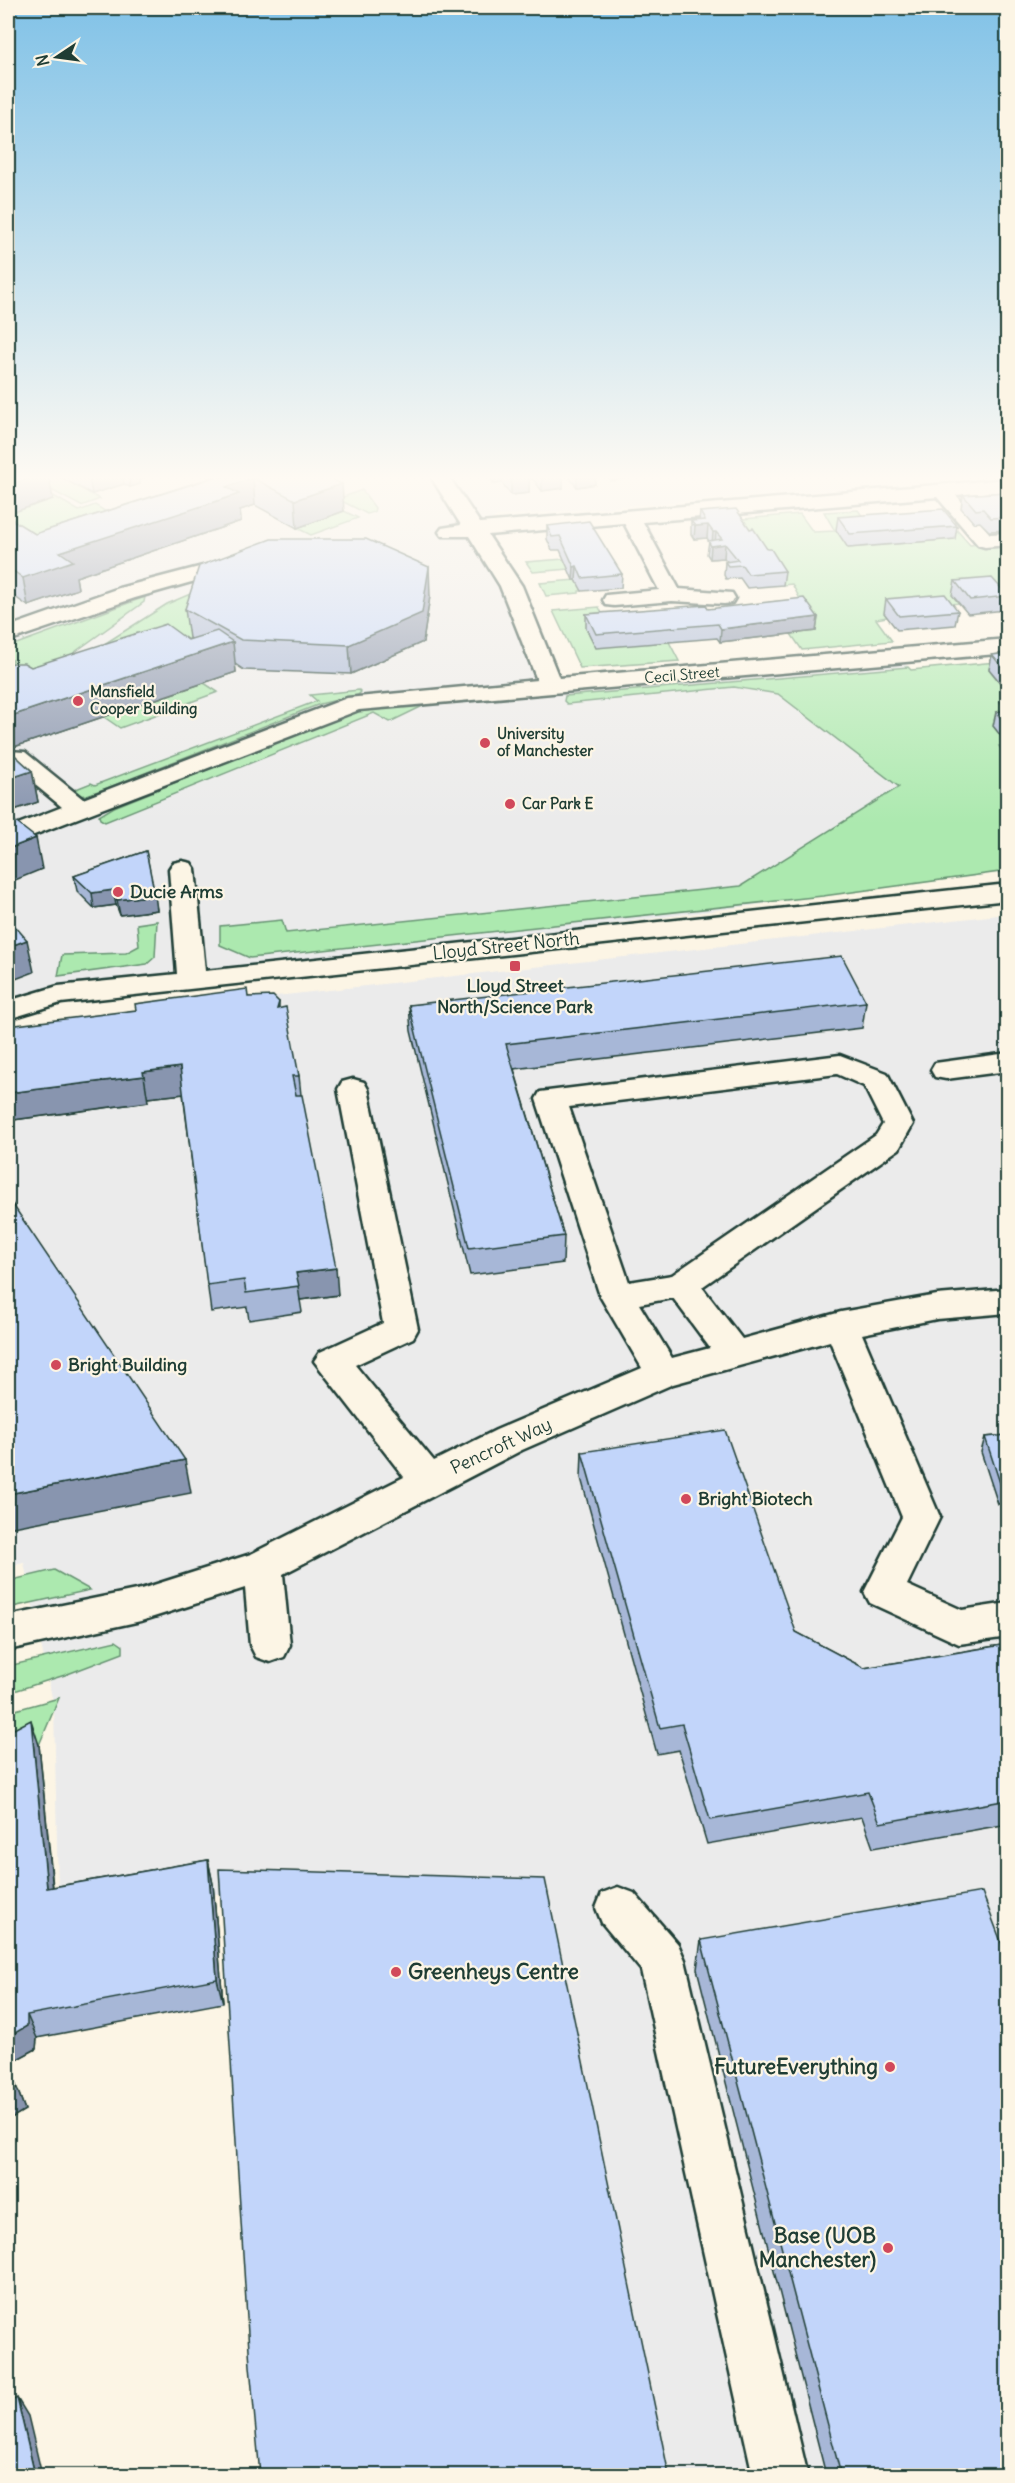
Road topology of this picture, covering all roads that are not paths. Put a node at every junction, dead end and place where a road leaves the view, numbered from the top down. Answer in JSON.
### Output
{"nodes":[{"id":1,"x":127,"y":593,"type":"edge"},
{"id":2,"x":514,"y":593,"type":"edge"},
{"id":3,"x":672,"y":595,"type":"joint"},
{"id":4,"x":724,"y":598,"type":"dead end"},
{"id":5,"x":614,"y":600,"type":"dead end"},
{"id":6,"x":8,"y":634,"type":"edge"},
{"id":7,"x":1008,"y":646,"type":"edge"},
{"id":8,"x":550,"y":687,"type":"junction"},
{"id":9,"x":440,"y":689,"type":"junction"},
{"id":10,"x":507,"y":690,"type":"junction"},
{"id":11,"x":492,"y":711,"type":"dead end"},
{"id":12,"x":422,"y":719,"type":"dead end"},
{"id":13,"x":8,"y":758,"type":"edge"},
{"id":14,"x":80,"y":808,"type":"junction"},
{"id":15,"x":8,"y":837,"type":"edge"},
{"id":16,"x":182,"y":869,"type":"dead end"},
{"id":17,"x":1008,"y":892,"type":"edge"},
{"id":18,"x":192,"y":979,"type":"junction"},
{"id":19,"x":8,"y":1010,"type":"edge"},
{"id":20,"x":1008,"y":1062,"type":"edge"},
{"id":21,"x":946,"y":1070,"type":"dead end"},
{"id":22,"x":353,"y":1089,"type":"dead end"},
{"id":23,"x":681,"y":1285,"type":"junction"},
{"id":24,"x":617,"y":1296,"type":"junction"},
{"id":25,"x":1008,"y":1301,"type":"edge"},
{"id":26,"x":841,"y":1325,"type":"junction"},
{"id":27,"x":735,"y":1355,"type":"junction"},
{"id":28,"x":663,"y":1374,"type":"junction"},
{"id":29,"x":428,"y":1480,"type":"junction"},
{"id":30,"x":263,"y":1566,"type":"junction"},
{"id":31,"x":1008,"y":1620,"type":"edge"},
{"id":32,"x":8,"y":1633,"type":"edge"},
{"id":33,"x":270,"y":1645,"type":"dead end"},
{"id":34,"x":618,"y":1908,"type":"dead end"},
{"id":35,"x":781,"y":2475,"type":"edge"}],
"edges":[{"from":1,"to":6,"type":"street"},
{"from":2,"to":8,"type":"street"},
{"from":3,"to":4,"type":"street"},
{"from":3,"to":5,"type":"street"},
{"from":7,"to":8,"type":"street","name":"Cecil Street"},
{"from":8,"to":10,"type":"street","name":"Cecil Street"},
{"from":9,"to":10,"type":"street","name":"Cecil Street"},
{"from":9,"to":12,"type":"street"},
{"from":9,"to":14,"type":"street","name":"Cecil Street"},
{"from":10,"to":11,"type":"street"},
{"from":13,"to":14,"type":"street"},
{"from":14,"to":15,"type":"street","name":"Cecil Street"},
{"from":16,"to":18,"type":"street"},
{"from":17,"to":18,"type":"street","name":"Lloyd Street North"},
{"from":18,"to":19,"type":"street","name":"Lloyd Street North"},
{"from":20,"to":21,"type":"street"},
{"from":22,"to":29,"type":"street"},
{"from":23,"to":24,"type":"street"},
{"from":23,"to":24,"type":"street"},
{"from":23,"to":27,"type":"street"},
{"from":24,"to":28,"type":"street"},
{"from":25,"to":26,"type":"street","name":"Pencroft Way"},
{"from":26,"to":27,"type":"street","name":"Pencroft Way"},
{"from":26,"to":31,"type":"street"},
{"from":27,"to":28,"type":"street","name":"Pencroft Way"},
{"from":28,"to":29,"type":"street","name":"Pencroft Way"},
{"from":29,"to":30,"type":"street","name":"Pencroft Way"},
{"from":30,"to":32,"type":"street","name":"Pencroft Way"},
{"from":30,"to":33,"type":"street"},
{"from":34,"to":35,"type":"street"}]}
